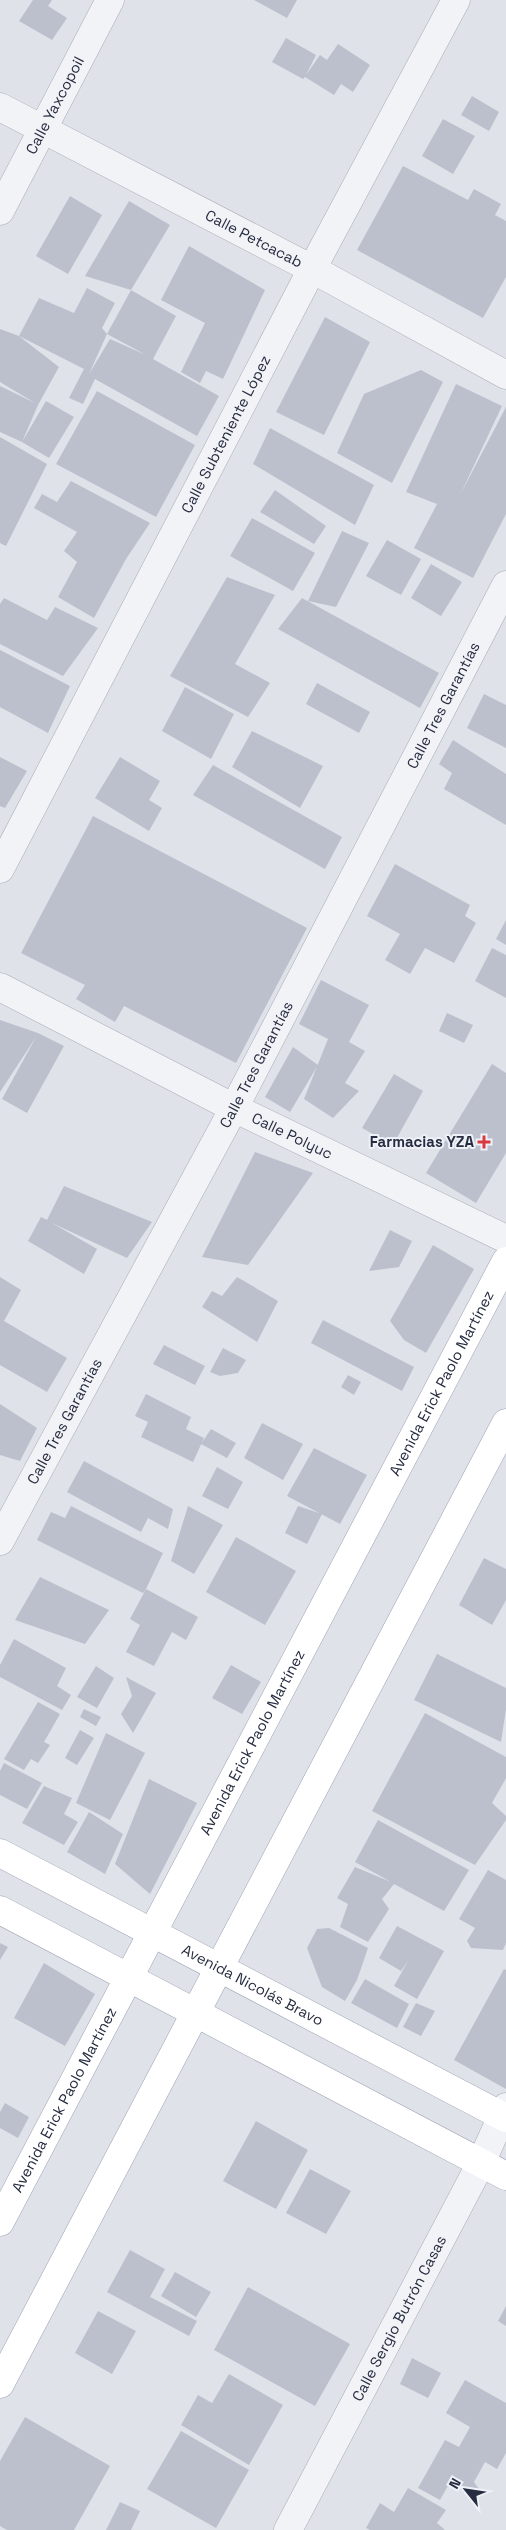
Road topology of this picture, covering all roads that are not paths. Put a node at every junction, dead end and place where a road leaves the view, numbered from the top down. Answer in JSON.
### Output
{"nodes":[{"id":1,"x":110,"y":0,"type":"edge"},
{"id":2,"x":456,"y":0,"type":"edge"},
{"id":3,"x":0,"y":107,"type":"edge"},
{"id":4,"x":42,"y":130,"type":"junction"},
{"id":5,"x":0,"y":211,"type":"edge"},
{"id":6,"x":312,"y":269,"type":"junction"},
{"id":7,"x":506,"y":375,"type":"edge"},
{"id":8,"x":506,"y":584,"type":"edge"},
{"id":9,"x":0,"y":869,"type":"edge"},
{"id":10,"x":0,"y":986,"type":"edge"},
{"id":11,"x":234,"y":1108,"type":"junction"},
{"id":12,"x":506,"y":1239,"type":"edge"},
{"id":13,"x":506,"y":1261,"type":"edge"},
{"id":14,"x":506,"y":1423,"type":"edge"},
{"id":15,"x":0,"y":1541,"type":"edge"},
{"id":16,"x":0,"y":1853,"type":"edge"},
{"id":17,"x":0,"y":1910,"type":"edge"},
{"id":18,"x":152,"y":1933,"type":"junction"},
{"id":19,"x":219,"y":1968,"type":"junction"},
{"id":20,"x":129,"y":1978,"type":"junction"},
{"id":21,"x":196,"y":2013,"type":"junction"},
{"id":22,"x":504,"y":2114,"type":"edge"},
{"id":23,"x":481,"y":2163,"type":"junction"},
{"id":24,"x":506,"y":2176,"type":"edge"},
{"id":25,"x":0,"y":2222,"type":"edge"},
{"id":26,"x":0,"y":2384,"type":"edge"},
{"id":27,"x":288,"y":2530,"type":"edge"}],
"edges":[{"from":1,"to":4,"type":"street","name":"Calle Yaxcopoil"},
{"from":2,"to":6,"type":"street","name":"Calle Subteniente López"},
{"from":3,"to":4,"type":"street","name":"Calle Petcacab"},
{"from":4,"to":5,"type":"street","name":"Calle Yaxcopoil"},
{"from":4,"to":6,"type":"street","name":"Calle Petcacab"},
{"from":6,"to":7,"type":"street","name":"Calle Petcacab"},
{"from":6,"to":9,"type":"street","name":"Calle Subteniente López"},
{"from":8,"to":11,"type":"street","name":"Calle Tres Garantías"},
{"from":10,"to":11,"type":"street","name":"Calle Polyuc"},
{"from":11,"to":12,"type":"street","name":"Calle Polyuc"},
{"from":11,"to":15,"type":"street","name":"Calle Tres Garantías"},
{"from":13,"to":18,"type":"main road","name":"Avenida Erick Paolo Martínez"},
{"from":14,"to":19,"type":"main road"},
{"from":16,"to":18,"type":"main road","name":"Avenida Nicolás Bravo"},
{"from":17,"to":20,"type":"main road"},
{"from":18,"to":19,"type":"main road","name":"Avenida Nicolás Bravo"},
{"from":18,"to":20,"type":"main road","name":"Avenida Erick Paolo Martínez"},
{"from":19,"to":21,"type":"main road"},
{"from":19,"to":22,"type":"main road","name":"Avenida Nicolás Bravo"},
{"from":20,"to":21,"type":"main road"},
{"from":20,"to":25,"type":"main road","name":"Avenida Erick Paolo Martínez"},
{"from":21,"to":23,"type":"main road"},
{"from":21,"to":26,"type":"main road"},
{"from":22,"to":23,"type":"street","name":"Calle Sergio Butrón Casas"},
{"from":23,"to":24,"type":"main road"},
{"from":23,"to":27,"type":"street","name":"Calle Sergio Butrón Casas"}]}
